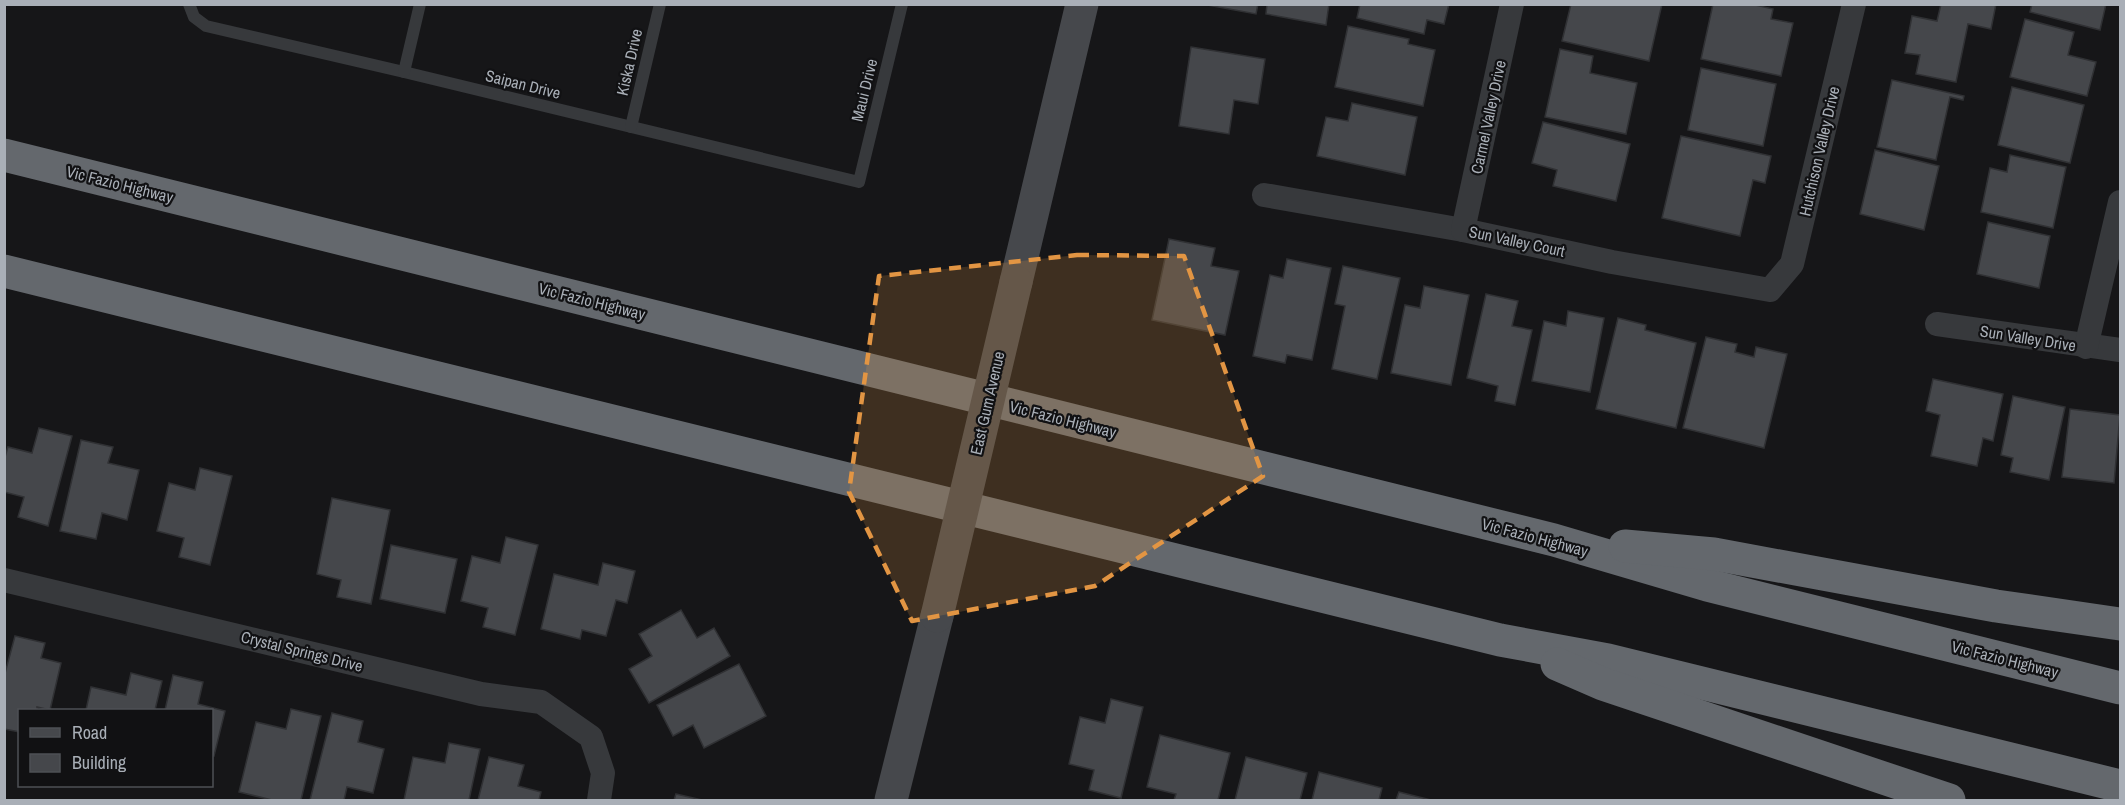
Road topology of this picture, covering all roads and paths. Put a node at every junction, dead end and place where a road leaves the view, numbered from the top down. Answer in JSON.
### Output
{"nodes":[{"id":1,"x":189,"y":4,"type":"edge"},
{"id":2,"x":420,"y":4,"type":"edge"},
{"id":3,"x":660,"y":4,"type":"edge"},
{"id":4,"x":902,"y":4,"type":"edge"},
{"id":5,"x":1082,"y":4,"type":"edge"},
{"id":6,"x":1512,"y":4,"type":"edge"},
{"id":7,"x":1854,"y":4,"type":"edge"},
{"id":8,"x":404,"y":72,"type":"junction"},
{"id":9,"x":631,"y":127,"type":"junction"},
{"id":10,"x":4,"y":155,"type":"edge"},
{"id":11,"x":859,"y":182,"type":"joint"},
{"id":12,"x":1264,"y":195,"type":"dead end"},
{"id":13,"x":2121,"y":202,"type":"edge"},
{"id":14,"x":1463,"y":230,"type":"junction"},
{"id":15,"x":4,"y":271,"type":"edge"},
{"id":16,"x":1770,"y":290,"type":"joint"},
{"id":17,"x":1937,"y":324,"type":"dead end"},
{"id":18,"x":2086,"y":347,"type":"junction"},
{"id":19,"x":2121,"y":350,"type":"edge"},
{"id":20,"x":1554,"y":540,"type":"junction"},
{"id":21,"x":4,"y":580,"type":"edge"},
{"id":22,"x":2121,"y":624,"type":"edge"},
{"id":23,"x":1500,"y":640,"type":"junction"},
{"id":24,"x":2121,"y":688,"type":"edge"},
{"id":25,"x":2121,"y":786,"type":"edge"},
{"id":26,"x":599,"y":801,"type":"edge"},
{"id":27,"x":891,"y":801,"type":"edge"},
{"id":28,"x":1949,"y":801,"type":"edge"}],
"edges":[{"from":1,"to":8,"type":"lane","name":"Saipan Drive"},
{"from":2,"to":8,"type":"lane"},
{"from":3,"to":9,"type":"lane","name":"Kiska Drive"},
{"from":4,"to":11,"type":"lane","name":"Maui Drive"},
{"from":5,"to":27,"type":"street","name":"East Gum Avenue","bridge":true},
{"from":6,"to":14,"type":"street","name":"Carmel Valley Drive"},
{"from":7,"to":16,"type":"street","name":"Hutchison Valley Drive"},
{"from":8,"to":9,"type":"lane","name":"Saipan Drive"},
{"from":9,"to":11,"type":"lane","name":"Saipan Drive"},
{"from":10,"to":20,"type":"highway","name":"Vic Fazio Highway"},
{"from":12,"to":14,"type":"street","name":"Sun Valley Court"},
{"from":13,"to":18,"type":"street"},
{"from":14,"to":16,"type":"street","name":"Sun Valley Court"},
{"from":15,"to":23,"type":"highway"},
{"from":17,"to":18,"type":"street","name":"Sun Valley Drive"},
{"from":18,"to":19,"type":"street","name":"Sun Valley Drive"},
{"from":20,"to":22,"type":"highway"},
{"from":20,"to":24,"type":"highway","name":"Vic Fazio Highway"},
{"from":21,"to":26,"type":"street","name":"Crystal Springs Drive"},
{"from":23,"to":25,"type":"highway"},
{"from":23,"to":28,"type":"highway"}]}
